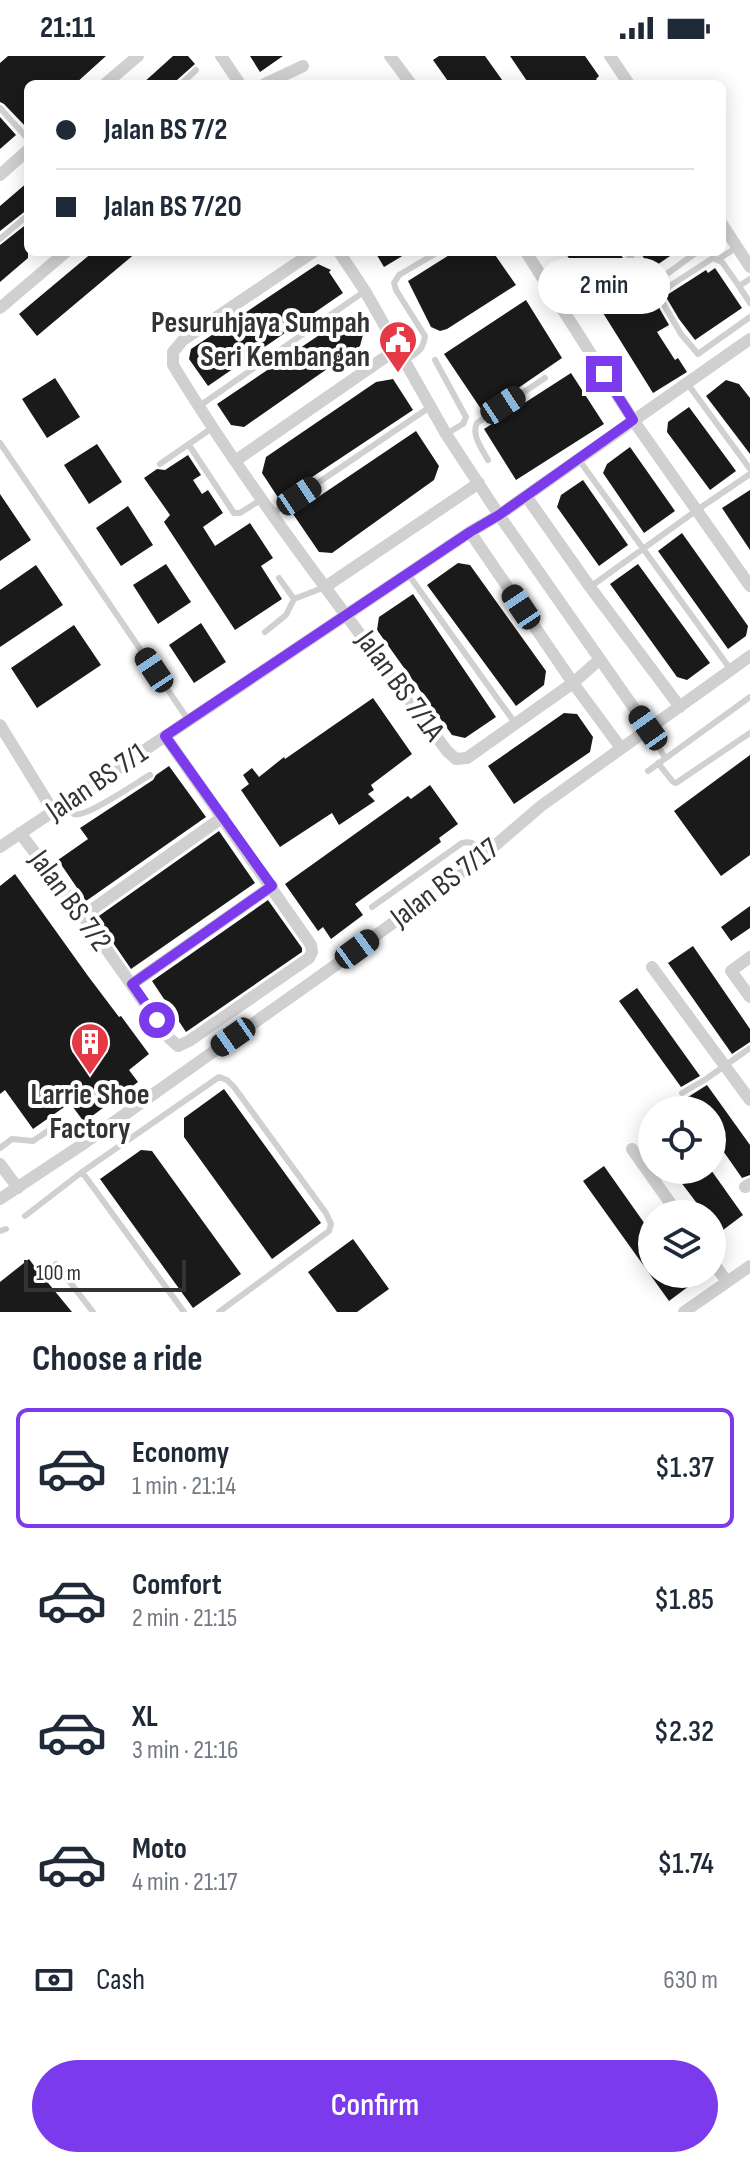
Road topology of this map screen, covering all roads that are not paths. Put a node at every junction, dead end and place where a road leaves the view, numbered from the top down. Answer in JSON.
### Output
{"nodes":[{"id":1,"x":138,"y":56,"type":"edge"},
{"id":2,"x":221,"y":56,"type":"edge"},
{"id":3,"x":390,"y":56,"type":"edge"},
{"id":4,"x":610,"y":56,"type":"edge"},
{"id":5,"x":303,"y":66,"type":"dead end"},
{"id":6,"x":196,"y":70,"type":"dead end"},
{"id":7,"x":110,"y":80,"type":"edge"},
{"id":8,"x":185,"y":80,"type":"edge"},
{"id":9,"x":237,"y":80,"type":"edge"},
{"id":10,"x":273,"y":80,"type":"edge"},
{"id":11,"x":408,"y":80,"type":"edge"},
{"id":12,"x":626,"y":80,"type":"edge"},
{"id":13,"x":0,"y":108,"type":"edge"},
{"id":14,"x":24,"y":135,"type":"edge"},
{"id":15,"x":24,"y":154,"type":"edge"},
{"id":16,"x":0,"y":175,"type":"edge"},
{"id":17,"x":24,"y":218,"type":"edge"},
{"id":18,"x":726,"y":233,"type":"edge"},
{"id":19,"x":0,"y":239,"type":"edge"},
{"id":20,"x":737,"y":247,"type":"junction"},
{"id":21,"x":726,"y":254,"type":"edge"},
{"id":22,"x":61,"y":256,"type":"edge"},
{"id":23,"x":307,"y":256,"type":"edge"},
{"id":24,"x":342,"y":256,"type":"edge"},
{"id":25,"x":431,"y":256,"type":"edge"},
{"id":26,"x":529,"y":256,"type":"edge"},
{"id":27,"x":630,"y":256,"type":"edge"},
{"id":28,"x":692,"y":256,"type":"edge"},
{"id":29,"x":724,"y":256,"type":"edge"},
{"id":30,"x":719,"y":259,"type":"junction"},
{"id":31,"x":750,"y":267,"type":"edge"},
{"id":32,"x":750,"y":279,"type":"edge"},
{"id":33,"x":739,"y":286,"type":"junction"},
{"id":34,"x":365,"y":291,"type":"junction"},
{"id":35,"x":750,"y":303,"type":"edge"},
{"id":36,"x":0,"y":308,"type":"edge"},
{"id":37,"x":750,"y":317,"type":"edge"},
{"id":38,"x":747,"y":347,"type":"edge"},
{"id":39,"x":397,"y":349,"type":"junction"},
{"id":40,"x":435,"y":360,"type":"dead end"},
{"id":41,"x":404,"y":361,"type":"junction"},
{"id":42,"x":545,"y":378,"type":"dead end"},
{"id":43,"x":687,"y":383,"type":"junction"},
{"id":44,"x":198,"y":407,"type":"junction"},
{"id":45,"x":430,"y":407,"type":"junction"},
{"id":46,"x":633,"y":420,"type":"junction"},
{"id":47,"x":465,"y":422,"type":"junction"},
{"id":48,"x":474,"y":427,"type":"junction"},
{"id":49,"x":212,"y":428,"type":"junction"},
{"id":50,"x":446,"y":434,"type":"junction"},
{"id":51,"x":0,"y":443,"type":"edge"},
{"id":52,"x":189,"y":445,"type":"junction"},
{"id":53,"x":488,"y":460,"type":"dead end"},
{"id":54,"x":579,"y":460,"type":"junction"},
{"id":55,"x":235,"y":461,"type":"junction"},
{"id":56,"x":160,"y":464,"type":"dead end"},
{"id":57,"x":750,"y":472,"type":"edge"},
{"id":58,"x":479,"y":483,"type":"junction"},
{"id":59,"x":526,"y":496,"type":"junction"},
{"id":60,"x":262,"y":499,"type":"junction"},
{"id":61,"x":697,"y":510,"type":"junction"},
{"id":62,"x":272,"y":514,"type":"junction"},
{"id":63,"x":499,"y":515,"type":"junction"},
{"id":64,"x":470,"y":532,"type":"junction"},
{"id":65,"x":643,"y":548,"type":"junction"},
{"id":66,"x":408,"y":574,"type":"junction"},
{"id":67,"x":279,"y":578,"type":"dead end"},
{"id":68,"x":750,"y":586,"type":"edge"},
{"id":69,"x":325,"y":587,"type":"junction"},
{"id":70,"x":590,"y":587,"type":"junction"},
{"id":71,"x":294,"y":599,"type":"junction"},
{"id":72,"x":347,"y":615,"type":"junction"},
{"id":73,"x":265,"y":632,"type":"dead end"},
{"id":74,"x":750,"y":656,"type":"edge"},
{"id":75,"x":599,"y":660,"type":"junction"},
{"id":76,"x":731,"y":670,"type":"junction"},
{"id":77,"x":573,"y":683,"type":"junction"},
{"id":78,"x":750,"y":697,"type":"edge"},
{"id":79,"x":680,"y":707,"type":"junction"},
{"id":80,"x":189,"y":721,"type":"junction"},
{"id":81,"x":516,"y":724,"type":"junction"},
{"id":82,"x":0,"y":725,"type":"edge"},
{"id":83,"x":648,"y":728,"type":"junction"},
{"id":84,"x":750,"y":733,"type":"edge"},
{"id":85,"x":165,"y":736,"type":"junction"},
{"id":86,"x":621,"y":748,"type":"junction"},
{"id":87,"x":665,"y":758,"type":"junction"},
{"id":88,"x":658,"y":763,"type":"junction"},
{"id":89,"x":648,"y":771,"type":"dead end"},
{"id":90,"x":150,"y":775,"type":"dead end"},
{"id":91,"x":59,"y":807,"type":"junction"},
{"id":92,"x":223,"y":817,"type":"junction"},
{"id":93,"x":20,"y":833,"type":"junction"},
{"id":94,"x":0,"y":847,"type":"edge"},
{"id":95,"x":484,"y":856,"type":"junction"},
{"id":96,"x":272,"y":886,"type":"junction"},
{"id":97,"x":372,"y":907,"type":"dead end"},
{"id":98,"x":83,"y":916,"type":"junction"},
{"id":99,"x":750,"y":957,"type":"edge"},
{"id":100,"x":652,"y":967,"type":"dead end"},
{"id":101,"x":132,"y":984,"type":"junction"},
{"id":102,"x":750,"y":997,"type":"edge"},
{"id":103,"x":750,"y":1048,"type":"edge"},
{"id":104,"x":725,"y":1066,"type":"junction"},
{"id":105,"x":682,"y":1093,"type":"dead end"},
{"id":106,"x":750,"y":1100,"type":"edge"},
{"id":107,"x":61,"y":1122,"type":"dead end"},
{"id":108,"x":0,"y":1148,"type":"edge"},
{"id":109,"x":632,"y":1149,"type":"dead end"},
{"id":110,"x":0,"y":1164,"type":"edge"},
{"id":111,"x":82,"y":1172,"type":"junction"},
{"id":112,"x":18,"y":1188,"type":"junction"},
{"id":113,"x":0,"y":1199,"type":"edge"},
{"id":114,"x":668,"y":1200,"type":"edge"},
{"id":115,"x":25,"y":1216,"type":"dead end"},
{"id":116,"x":56,"y":1264,"type":"dead end"},
{"id":117,"x":750,"y":1266,"type":"edge"},
{"id":118,"x":727,"y":1282,"type":"joint"},
{"id":119,"x":93,"y":1312,"type":"edge"},
{"id":120,"x":184,"y":1312,"type":"edge"},
{"id":121,"x":219,"y":1312,"type":"edge"},
{"id":122,"x":684,"y":1312,"type":"edge"}],
"edges":[{"from":1,"to":7,"type":"street"},
{"from":2,"to":9,"type":"street"},
{"from":3,"to":11,"type":"street"},
{"from":4,"to":12,"type":"street"},
{"from":5,"to":10,"type":"street"},
{"from":6,"to":8,"type":"lane"},
{"from":13,"to":14,"type":"lane"},
{"from":15,"to":16,"type":"street"},
{"from":17,"to":19,"type":"lane"},
{"from":18,"to":20,"type":"street"},
{"from":20,"to":21,"type":"lane"},
{"from":20,"to":31,"type":"street"},
{"from":22,"to":36,"type":"street"},
{"from":23,"to":44,"type":"street"},
{"from":24,"to":34,"type":"street"},
{"from":25,"to":41,"type":"lane"},
{"from":26,"to":46,"type":"street"},
{"from":27,"to":28,"type":"lane"},
{"from":29,"to":30,"type":"lane"},
{"from":30,"to":33,"type":"lane"},
{"from":30,"to":37,"type":"lane"},
{"from":32,"to":33,"type":"lane"},
{"from":33,"to":35,"type":"lane"},
{"from":34,"to":39,"type":"street"},
{"from":34,"to":44,"type":"lane"},
{"from":38,"to":43,"type":"street","name":"Jalan BS 7/1"},
{"from":39,"to":41,"type":"street"},
{"from":39,"to":55,"type":"street"},
{"from":40,"to":47,"type":"lane"},
{"from":41,"to":45,"type":"street"},
{"from":42,"to":48,"type":"lane"},
{"from":43,"to":46,"type":"street","name":"Jalan BS 7/1"},
{"from":43,"to":57,"type":"lane"},
{"from":44,"to":49,"type":"street"},
{"from":45,"to":50,"type":"street"},
{"from":45,"to":62,"type":"lane"},
{"from":46,"to":54,"type":"street","name":"Jalan BS 7/1"},
{"from":46,"to":61,"type":"street"},
{"from":47,"to":48,"type":"lane"},
{"from":47,"to":50,"type":"lane"},
{"from":48,"to":53,"type":"lane"},
{"from":49,"to":52,"type":"lane"},
{"from":49,"to":55,"type":"street"},
{"from":50,"to":58,"type":"street"},
{"from":51,"to":80,"type":"lane"},
{"from":52,"to":56,"type":"lane"},
{"from":52,"to":60,"type":"lane"},
{"from":54,"to":59,"type":"street","name":"Jalan BS 7/1"},
{"from":54,"to":65,"type":"lane"},
{"from":55,"to":60,"type":"street"},
{"from":57,"to":61,"type":"lane"},
{"from":58,"to":63,"type":"street"},
{"from":58,"to":69,"type":"street"},
{"from":59,"to":63,"type":"street","name":"Jalan BS 7/1"},
{"from":59,"to":70,"type":"street"},
{"from":60,"to":62,"type":"street"},
{"from":61,"to":65,"type":"lane"},
{"from":61,"to":68,"type":"street"},
{"from":62,"to":69,"type":"street"},
{"from":63,"to":64,"type":"street","name":"Jalan BS 7/1"},
{"from":63,"to":75,"type":"street"},
{"from":64,"to":66,"type":"street","name":"Jalan BS 7/1"},
{"from":64,"to":77,"type":"street"},
{"from":65,"to":70,"type":"lane"},
{"from":65,"to":76,"type":"lane"},
{"from":66,"to":72,"type":"street","name":"Jalan BS 7/1"},
{"from":66,"to":81,"type":"lane"},
{"from":67,"to":71,"type":"lane"},
{"from":69,"to":71,"type":"lane"},
{"from":69,"to":72,"type":"street"},
{"from":70,"to":79,"type":"street"},
{"from":71,"to":73,"type":"lane"},
{"from":72,"to":80,"type":"street","name":"Jalan BS 7/1"},
{"from":72,"to":81,"type":"street","name":"Jalan BS 7/1A"},
{"from":74,"to":76,"type":"street","name":"Jalan BS 7/17"},
{"from":75,"to":77,"type":"street","name":"Jalan BS 7/1A"},
{"from":75,"to":83,"type":"street"},
{"from":76,"to":79,"type":"street","name":"Jalan BS 7/17"},
{"from":77,"to":81,"type":"street","name":"Jalan BS 7/1A"},
{"from":77,"to":86,"type":"street"},
{"from":78,"to":87,"type":"lane"},
{"from":79,"to":83,"type":"street","name":"Jalan BS 7/17"},
{"from":80,"to":85,"type":"street","name":"Jalan BS 7/1"},
{"from":82,"to":91,"type":"street"},
{"from":83,"to":86,"type":"street","name":"Jalan BS 7/17"},
{"from":83,"to":87,"type":"lane"},
{"from":84,"to":88,"type":"lane"},
{"from":85,"to":91,"type":"street","name":"Jalan BS 7/1"},
{"from":85,"to":92,"type":"street"},
{"from":86,"to":95,"type":"street","name":"Jalan BS 7/17"},
{"from":87,"to":88,"type":"lane"},
{"from":88,"to":89,"type":"lane"},
{"from":90,"to":91,"type":"lane"},
{"from":91,"to":93,"type":"street","name":"Jalan BS 7/1"},
{"from":92,"to":96,"type":"street"},
{"from":92,"to":98,"type":"street"},
{"from":93,"to":94,"type":"street","name":"Jalan BS 7/1"},
{"from":93,"to":98,"type":"street","name":"Jalan BS 7/2"},
{"from":95,"to":97,"type":"lane"},
{"from":95,"to":112,"type":"street","name":"Jalan BS 7/17"},
{"from":96,"to":101,"type":"street"},
{"from":96,"to":101,"type":"street","name":"Jalan BS 7/2"},
{"from":98,"to":101,"type":"street","name":"Jalan BS 7/2"},
{"from":99,"to":102,"type":"street"},
{"from":100,"to":104,"type":"street"},
{"from":103,"to":104,"type":"lane"},
{"from":104,"to":105,"type":"lane"},
{"from":104,"to":106,"type":"street"},
{"from":107,"to":108,"type":"lane"},
{"from":109,"to":114,"type":"street"},
{"from":110,"to":112,"type":"street"},
{"from":111,"to":115,"type":"lane"},
{"from":111,"to":120,"type":"lane"},
{"from":111,"to":121,"type":"lane"},
{"from":112,"to":113,"type":"street","name":"Jalan BS 7/17"},
{"from":116,"to":119,"type":"lane"},
{"from":117,"to":118,"type":"street"},
{"from":118,"to":122,"type":"street"}]}
